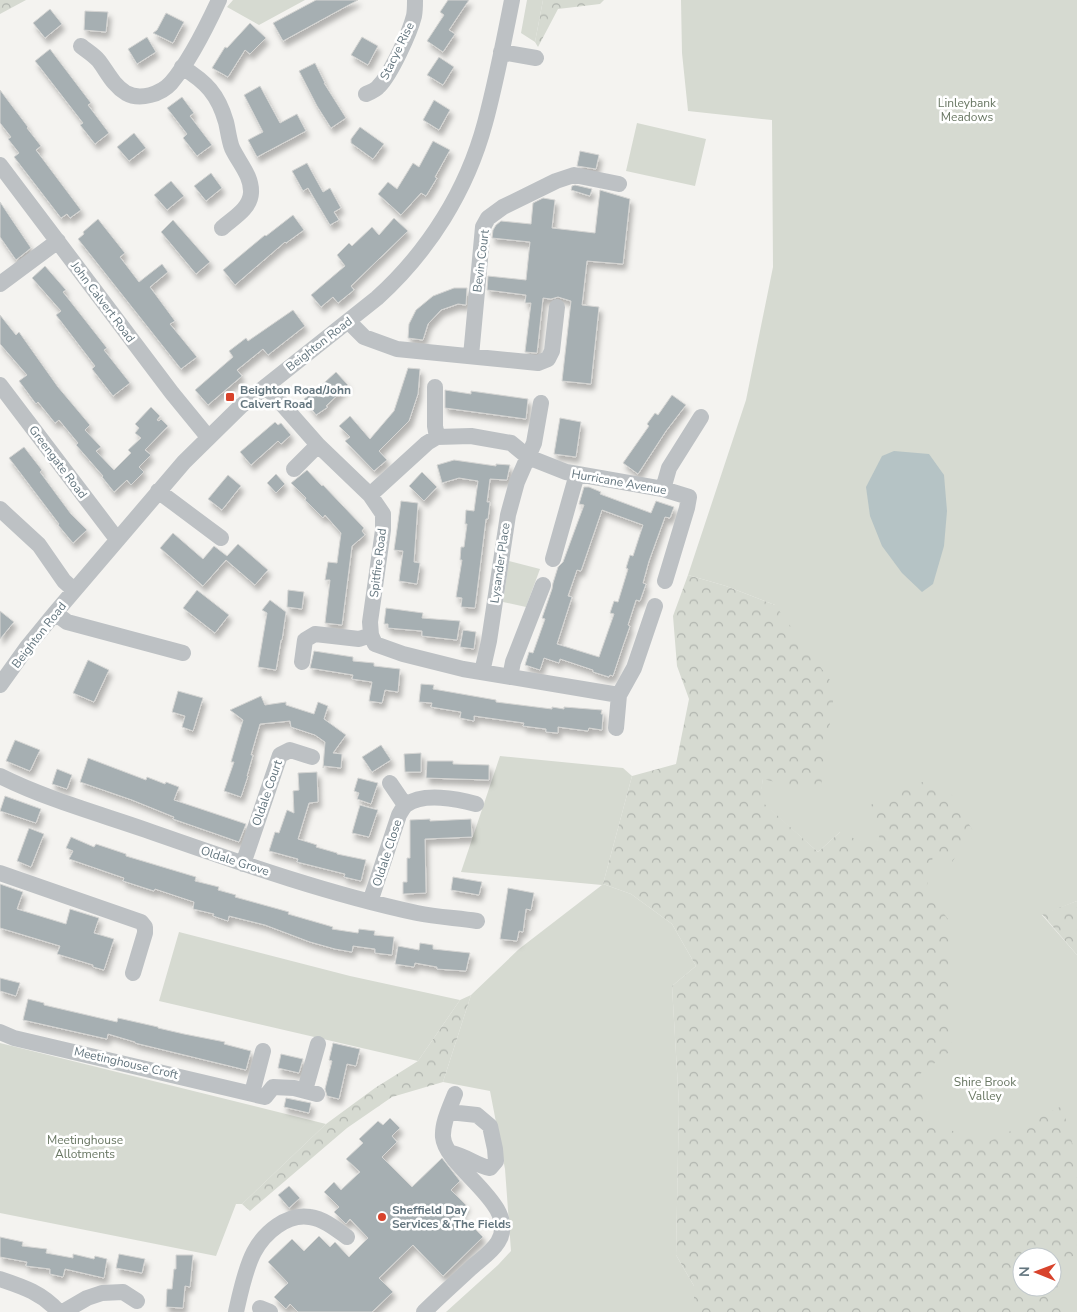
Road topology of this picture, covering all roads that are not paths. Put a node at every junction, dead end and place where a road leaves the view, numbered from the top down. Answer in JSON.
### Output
{"nodes":[{"id":1,"x":219,"y":0,"type":"edge"},
{"id":2,"x":415,"y":0,"type":"edge"},
{"id":3,"x":512,"y":0,"type":"edge"},
{"id":4,"x":82,"y":46,"type":"dead end"},
{"id":5,"x":501,"y":52,"type":"junction"},
{"id":6,"x":536,"y":58,"type":"dead end"},
{"id":7,"x":182,"y":68,"type":"junction"},
{"id":8,"x":366,"y":94,"type":"dead end"},
{"id":9,"x":0,"y":165,"type":"edge"},
{"id":10,"x":619,"y":184,"type":"dead end"},
{"id":11,"x":222,"y":228,"type":"dead end"},
{"id":12,"x":58,"y":241,"type":"junction"},
{"id":13,"x":0,"y":284,"type":"edge"},
{"id":14,"x":557,"y":307,"type":"dead end"},
{"id":15,"x":348,"y":321,"type":"junction"},
{"id":16,"x":471,"y":356,"type":"junction"},
{"id":17,"x":0,"y":385,"type":"edge"},
{"id":18,"x":266,"y":386,"type":"junction"},
{"id":19,"x":434,"y":387,"type":"dead end"},
{"id":20,"x":541,"y":403,"type":"dead end"},
{"id":21,"x":701,"y":417,"type":"dead end"},
{"id":22,"x":208,"y":437,"type":"junction"},
{"id":23,"x":437,"y":437,"type":"junction"},
{"id":24,"x":318,"y":445,"type":"junction"},
{"id":25,"x":528,"y":457,"type":"junction"},
{"id":26,"x":294,"y":469,"type":"dead end"},
{"id":27,"x":578,"y":474,"type":"junction"},
{"id":28,"x":663,"y":489,"type":"junction"},
{"id":29,"x":158,"y":491,"type":"junction"},
{"id":30,"x":370,"y":495,"type":"junction"},
{"id":31,"x":0,"y":509,"type":"edge"},
{"id":32,"x":118,"y":538,"type":"junction"},
{"id":33,"x":221,"y":538,"type":"dead end"},
{"id":34,"x":554,"y":559,"type":"dead end"},
{"id":35,"x":666,"y":581,"type":"dead end"},
{"id":36,"x":543,"y":585,"type":"dead end"},
{"id":37,"x":74,"y":590,"type":"junction"},
{"id":38,"x":655,"y":606,"type":"dead end"},
{"id":39,"x":55,"y":613,"type":"junction"},
{"id":40,"x":371,"y":635,"type":"junction"},
{"id":41,"x":183,"y":652,"type":"dead end"},
{"id":42,"x":302,"y":662,"type":"dead end"},
{"id":43,"x":6,"y":664,"type":"edge"},
{"id":44,"x":482,"y":672,"type":"junction"},
{"id":45,"x":510,"y":677,"type":"junction"},
{"id":46,"x":0,"y":685,"type":"edge"},
{"id":47,"x":619,"y":695,"type":"junction"},
{"id":48,"x":616,"y":728,"type":"dead end"},
{"id":49,"x":312,"y":757,"type":"dead end"},
{"id":50,"x":0,"y":776,"type":"edge"},
{"id":51,"x":390,"y":783,"type":"dead end"},
{"id":52,"x":476,"y":804,"type":"dead end"},
{"id":53,"x":406,"y":806,"type":"junction"},
{"id":54,"x":243,"y":864,"type":"junction"},
{"id":55,"x":0,"y":873,"type":"edge"},
{"id":56,"x":370,"y":902,"type":"junction"},
{"id":57,"x":477,"y":921,"type":"dead end"},
{"id":58,"x":133,"y":973,"type":"dead end"},
{"id":59,"x":0,"y":1032,"type":"edge"},
{"id":60,"x":318,"y":1044,"type":"dead end"},
{"id":61,"x":263,"y":1051,"type":"dead end"},
{"id":62,"x":455,"y":1094,"type":"dead end"},
{"id":63,"x":259,"y":1095,"type":"junction"},
{"id":64,"x":448,"y":1112,"type":"junction"},
{"id":65,"x":449,"y":1152,"type":"junction"},
{"id":66,"x":347,"y":1237,"type":"dead end"},
{"id":67,"x":0,"y":1280,"type":"edge"},
{"id":68,"x":137,"y":1301,"type":"dead end"},
{"id":69,"x":61,"y":1312,"type":"edge"},
{"id":70,"x":236,"y":1312,"type":"edge"},
{"id":71,"x":424,"y":1312,"type":"edge"}],
"edges":[{"from":1,"to":7,"type":"street"},
{"from":2,"to":8,"type":"street","name":"Stacye Rise"},
{"from":3,"to":5,"type":"street","name":"Beighton Road"},
{"from":4,"to":7,"type":"street"},
{"from":5,"to":6,"type":"street"},
{"from":5,"to":15,"type":"street","name":"Beighton Road"},
{"from":7,"to":11,"type":"street"},
{"from":9,"to":12,"type":"street","name":"John Calvert Road"},
{"from":10,"to":16,"type":"street","name":"Bevin Court"},
{"from":12,"to":13,"type":"street"},
{"from":12,"to":22,"type":"street","name":"John Calvert Road"},
{"from":14,"to":16,"type":"street"},
{"from":15,"to":16,"type":"street"},
{"from":15,"to":18,"type":"street","name":"Beighton Road"},
{"from":17,"to":32,"type":"street","name":"Greengate Road"},
{"from":18,"to":22,"type":"street","name":"Beighton Road"},
{"from":18,"to":24,"type":"street","name":"Spitfire Road"},
{"from":19,"to":23,"type":"street"},
{"from":20,"to":25,"type":"street","name":"Lysander Place"},
{"from":21,"to":28,"type":"street"},
{"from":22,"to":29,"type":"street","name":"Beighton Road"},
{"from":23,"to":25,"type":"street","name":"Hurricane Avenue"},
{"from":23,"to":30,"type":"street"},
{"from":24,"to":26,"type":"street"},
{"from":24,"to":30,"type":"street","name":"Spitfire Road"},
{"from":25,"to":27,"type":"street","name":"Hurricane Avenue"},
{"from":25,"to":44,"type":"street","name":"Lysander Place"},
{"from":27,"to":28,"type":"street","name":"Hurricane Avenue"},
{"from":27,"to":34,"type":"street"},
{"from":28,"to":35,"type":"street","name":"Hurricane Avenue"},
{"from":29,"to":32,"type":"street","name":"Beighton Road"},
{"from":29,"to":33,"type":"street"},
{"from":30,"to":40,"type":"street","name":"Spitfire Road"},
{"from":31,"to":37,"type":"street"},
{"from":32,"to":37,"type":"street","name":"Beighton Road"},
{"from":36,"to":45,"type":"street"},
{"from":37,"to":39,"type":"street","name":"Beighton Road"},
{"from":38,"to":47,"type":"street"},
{"from":39,"to":41,"type":"street"},
{"from":39,"to":43,"type":"street","name":"Beighton Road"},
{"from":40,"to":42,"type":"street"},
{"from":40,"to":44,"type":"street"},
{"from":43,"to":46,"type":"street","name":"Beighton Road"},
{"from":44,"to":45,"type":"street"},
{"from":45,"to":47,"type":"street"},
{"from":47,"to":48,"type":"street"},
{"from":49,"to":54,"type":"street","name":"Oldale Court"},
{"from":50,"to":54,"type":"street","name":"Oldale Grove"},
{"from":51,"to":53,"type":"street","name":"Oldale Close"},
{"from":52,"to":53,"type":"street","name":"Oldale Close"},
{"from":53,"to":56,"type":"street","name":"Oldale Close"},
{"from":54,"to":56,"type":"street","name":"Oldale Grove"},
{"from":55,"to":58,"type":"street"},
{"from":56,"to":57,"type":"street","name":"Oldale Grove"},
{"from":59,"to":63,"type":"street","name":"Meetinghouse Croft"},
{"from":60,"to":63,"type":"street"},
{"from":61,"to":63,"type":"street"},
{"from":62,"to":64,"type":"street"},
{"from":64,"to":65,"type":"street"},
{"from":64,"to":65,"type":"street"},
{"from":65,"to":71,"type":"street"},
{"from":66,"to":70,"type":"street"},
{"from":67,"to":69,"type":"street"},
{"from":68,"to":69,"type":"street"}]}
